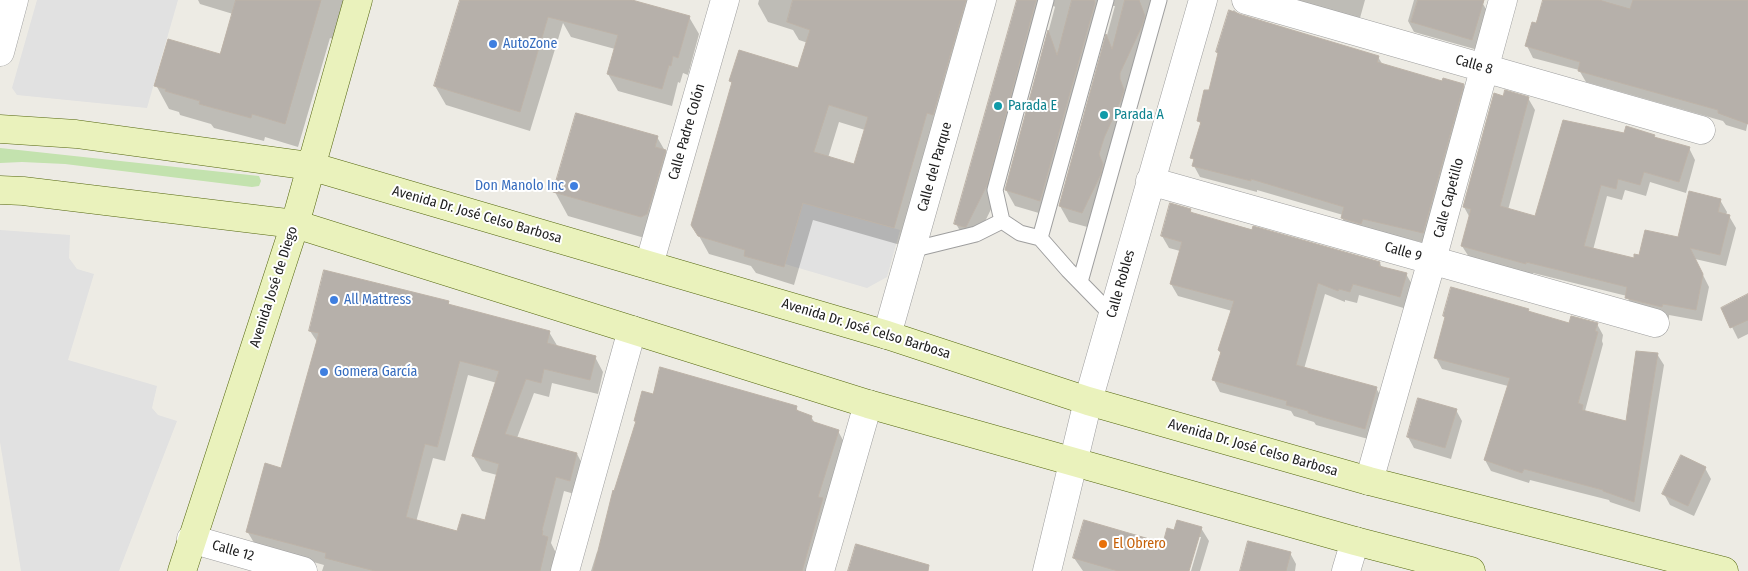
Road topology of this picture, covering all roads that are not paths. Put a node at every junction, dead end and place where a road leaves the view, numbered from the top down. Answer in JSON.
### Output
{"nodes":[{"id":1,"x":14,"y":0,"type":"edge"},
{"id":2,"x":358,"y":0,"type":"edge"},
{"id":3,"x":725,"y":0,"type":"edge"},
{"id":4,"x":982,"y":0,"type":"edge"},
{"id":5,"x":1046,"y":0,"type":"edge"},
{"id":6,"x":1106,"y":0,"type":"edge"},
{"id":7,"x":1159,"y":0,"type":"edge"},
{"id":8,"x":1203,"y":0,"type":"edge"},
{"id":9,"x":1246,"y":0,"type":"edge"},
{"id":10,"x":1503,"y":0,"type":"edge"},
{"id":11,"x":0,"y":52,"type":"edge"},
{"id":12,"x":1484,"y":68,"type":"junction"},
{"id":13,"x":0,"y":129,"type":"edge"},
{"id":14,"x":1701,"y":130,"type":"dead end"},
{"id":15,"x":310,"y":166,"type":"junction"},
{"id":16,"x":1150,"y":181,"type":"junction"},
{"id":17,"x":0,"y":190,"type":"edge"},
{"id":18,"x":1002,"y":221,"type":"junction"},
{"id":19,"x":295,"y":224,"type":"junction"},
{"id":20,"x":1040,"y":238,"type":"junction"},
{"id":21,"x":911,"y":250,"type":"junction"},
{"id":22,"x":1432,"y":260,"type":"junction"},
{"id":23,"x":649,"y":265,"type":"junction"},
{"id":24,"x":1080,"y":282,"type":"junction"},
{"id":25,"x":1112,"y":315,"type":"junction"},
{"id":26,"x":1655,"y":323,"type":"dead end"},
{"id":27,"x":632,"y":330,"type":"junction"},
{"id":28,"x":887,"y":334,"type":"junction"},
{"id":29,"x":1088,"y":400,"type":"junction"},
{"id":30,"x":868,"y":404,"type":"junction"},
{"id":31,"x":1074,"y":461,"type":"junction"},
{"id":32,"x":1369,"y":481,"type":"junction"},
{"id":33,"x":191,"y":539,"type":"junction"},
{"id":34,"x":1355,"y":541,"type":"junction"},
{"id":35,"x":182,"y":571,"type":"edge"},
{"id":36,"x":303,"y":571,"type":"edge"},
{"id":37,"x":566,"y":571,"type":"edge"},
{"id":38,"x":820,"y":571,"type":"edge"},
{"id":39,"x":1047,"y":571,"type":"edge"},
{"id":40,"x":1346,"y":571,"type":"edge"},
{"id":41,"x":1471,"y":571,"type":"edge"},
{"id":42,"x":1724,"y":571,"type":"edge"}],
"edges":[{"from":1,"to":11,"type":"street"},
{"from":2,"to":15,"type":"main road","name":"Avenida José de Diego"},
{"from":3,"to":23,"type":"street","name":"Calle Padre Colón"},
{"from":4,"to":21,"type":"street","name":"Calle del Parque"},
{"from":5,"to":18,"type":"lane"},
{"from":6,"to":20,"type":"lane"},
{"from":7,"to":24,"type":"lane"},
{"from":8,"to":16,"type":"street","name":"Calle Robles"},
{"from":9,"to":12,"type":"street","name":"Calle 8"},
{"from":10,"to":12,"type":"street","name":"Calle Capetillo"},
{"from":12,"to":14,"type":"street","name":"Calle 8"},
{"from":12,"to":22,"type":"street","name":"Calle Capetillo"},
{"from":13,"to":15,"type":"main road","name":"Avenida Dr. José Celso Barbosa"},
{"from":15,"to":19,"type":"main road","name":"Avenida José de Diego"},
{"from":15,"to":23,"type":"main road","name":"Avenida Dr. José Celso Barbosa"},
{"from":16,"to":22,"type":"street","name":"Calle 9"},
{"from":16,"to":25,"type":"street","name":"Calle Robles"},
{"from":17,"to":19,"type":"main road"},
{"from":18,"to":20,"type":"lane"},
{"from":18,"to":21,"type":"lane"},
{"from":19,"to":27,"type":"main road"},
{"from":19,"to":33,"type":"main road","name":"Avenida José de Diego"},
{"from":20,"to":24,"type":"lane"},
{"from":21,"to":28,"type":"street","name":"Calle del Parque"},
{"from":22,"to":26,"type":"street","name":"Calle 9"},
{"from":22,"to":32,"type":"street","name":"Calle Capetillo"},
{"from":23,"to":28,"type":"main road","name":"Avenida Dr. José Celso Barbosa"},
{"from":24,"to":25,"type":"lane"},
{"from":25,"to":29,"type":"street","name":"Calle Robles"},
{"from":27,"to":30,"type":"main road"},
{"from":27,"to":37,"type":"street"},
{"from":28,"to":29,"type":"main road","name":"Avenida Dr. José Celso Barbosa"},
{"from":29,"to":31,"type":"street","name":"Calle Robles"},
{"from":29,"to":32,"type":"main road","name":"Avenida Dr. José Celso Barbosa"},
{"from":30,"to":31,"type":"main road"},
{"from":30,"to":38,"type":"street"},
{"from":31,"to":34,"type":"main road"},
{"from":31,"to":39,"type":"street","name":"Calle Robles"},
{"from":32,"to":42,"type":"main road","name":"Avenida Dr. José Celso Barbosa"},
{"from":33,"to":35,"type":"main road","name":"Avenida José de Diego"},
{"from":33,"to":36,"type":"street","name":"Calle 12"},
{"from":34,"to":40,"type":"street"},
{"from":34,"to":41,"type":"main road"}]}
